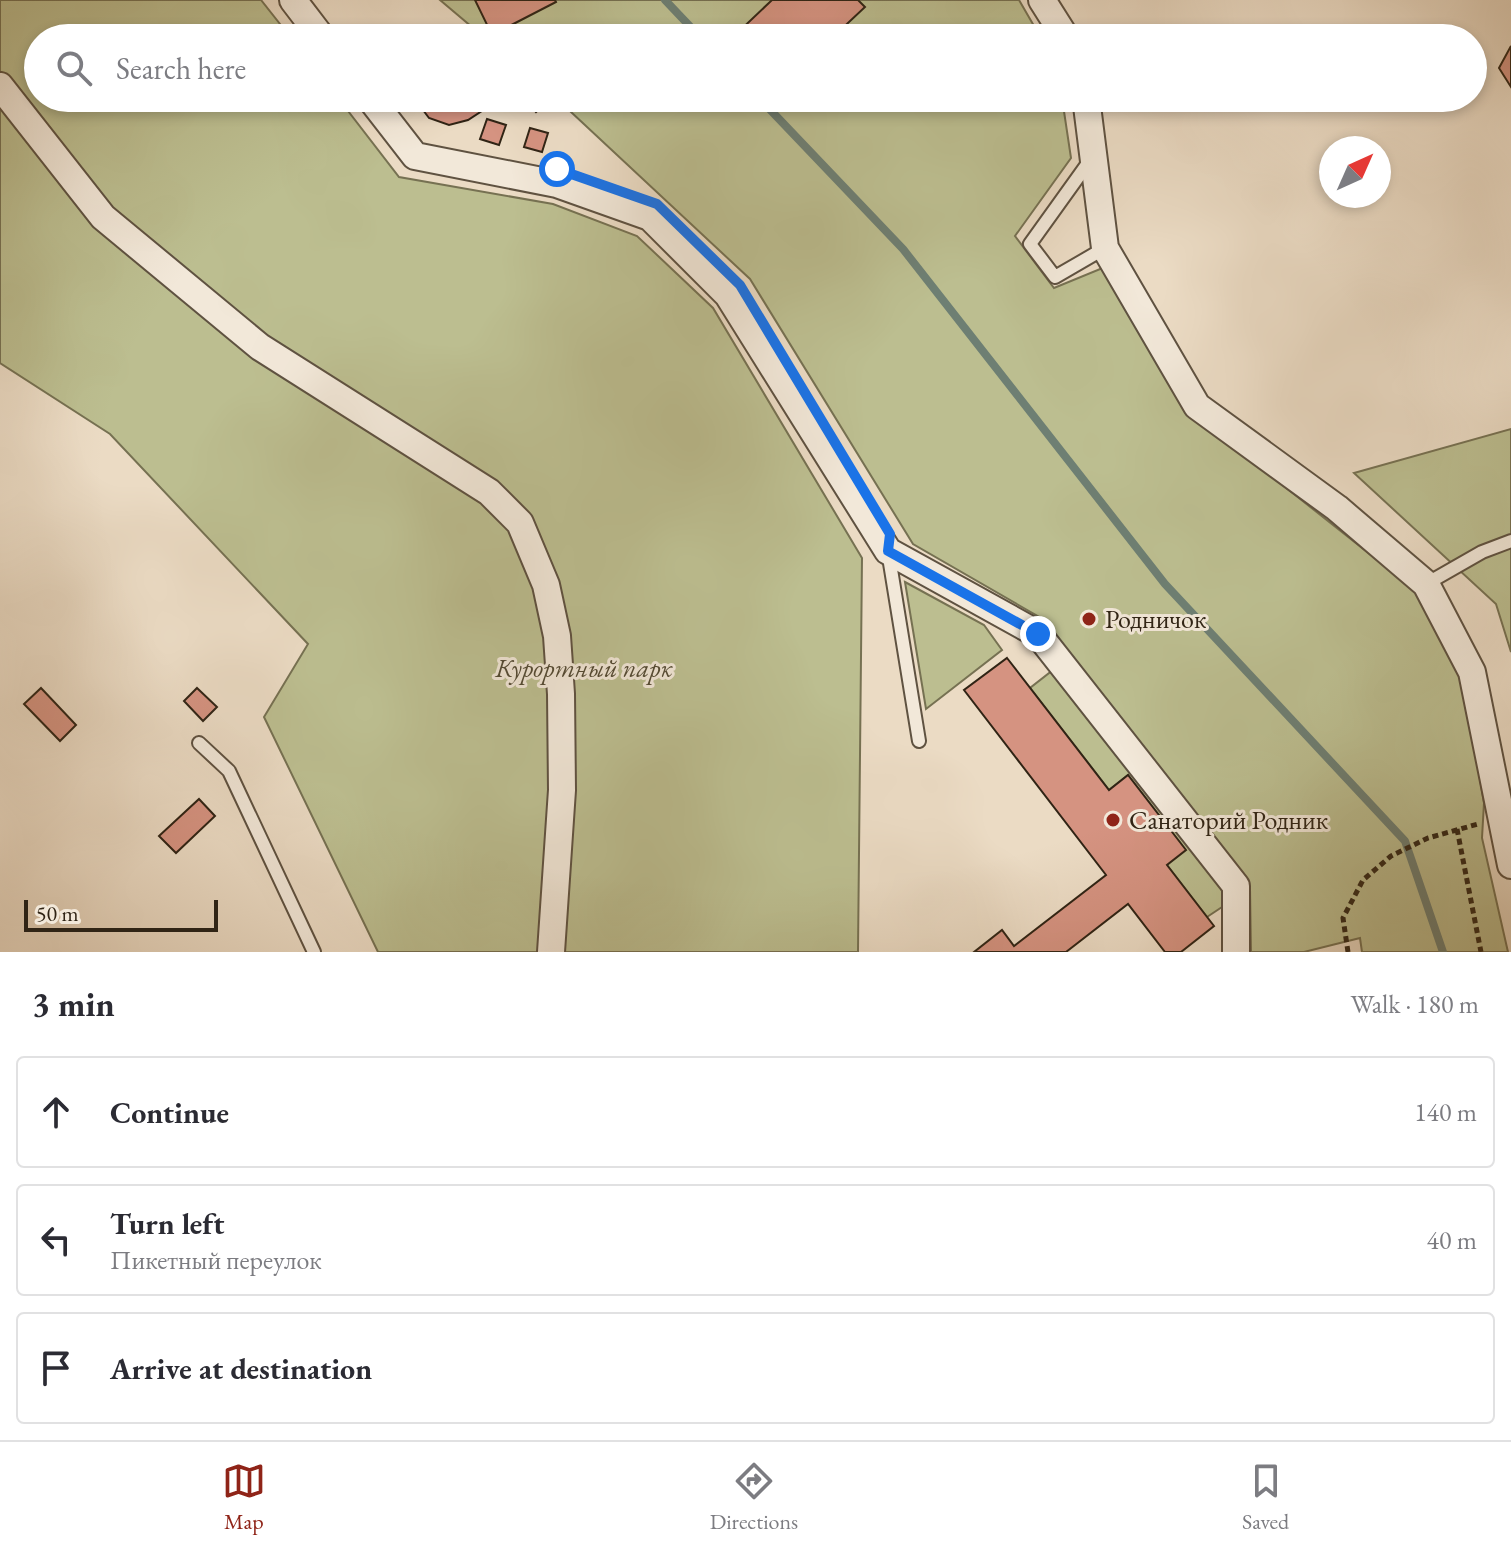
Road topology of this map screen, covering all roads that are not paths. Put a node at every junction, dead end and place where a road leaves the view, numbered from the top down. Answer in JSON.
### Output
{"nodes":[{"id":1,"x":293,"y":0,"type":"edge"},
{"id":2,"x":1042,"y":0,"type":"edge"},
{"id":3,"x":311,"y":24,"type":"edge"},
{"id":4,"x":1057,"y":24,"type":"edge"},
{"id":5,"x":0,"y":86,"type":"edge"},
{"id":6,"x":381,"y":112,"type":"edge"},
{"id":7,"x":1088,"y":112,"type":"edge"},
{"id":8,"x":1093,"y":156,"type":"junction"},
{"id":9,"x":1105,"y":248,"type":"junction"},
{"id":10,"x":1511,"y":541,"type":"edge"},
{"id":11,"x":888,"y":551,"type":"junction"},
{"id":12,"x":1426,"y":584,"type":"junction"},
{"id":13,"x":919,"y":741,"type":"dead end"},
{"id":14,"x":199,"y":743,"type":"dead end"},
{"id":15,"x":1511,"y":865,"type":"edge"},
{"id":16,"x":314,"y":952,"type":"edge"},
{"id":17,"x":551,"y":952,"type":"edge"},
{"id":18,"x":1236,"y":952,"type":"edge"}],
"edges":[{"from":1,"to":3,"type":"street"},
{"from":2,"to":4,"type":"street"},
{"from":5,"to":17,"type":"street"},
{"from":6,"to":11,"type":"street"},
{"from":7,"to":8,"type":"street"},
{"from":8,"to":9,"type":"street"},
{"from":8,"to":9,"type":"lane"},
{"from":9,"to":12,"type":"street"},
{"from":10,"to":12,"type":"lane"},
{"from":11,"to":13,"type":"lane"},
{"from":11,"to":18,"type":"street"},
{"from":12,"to":15,"type":"street"},
{"from":14,"to":16,"type":"lane"}]}
